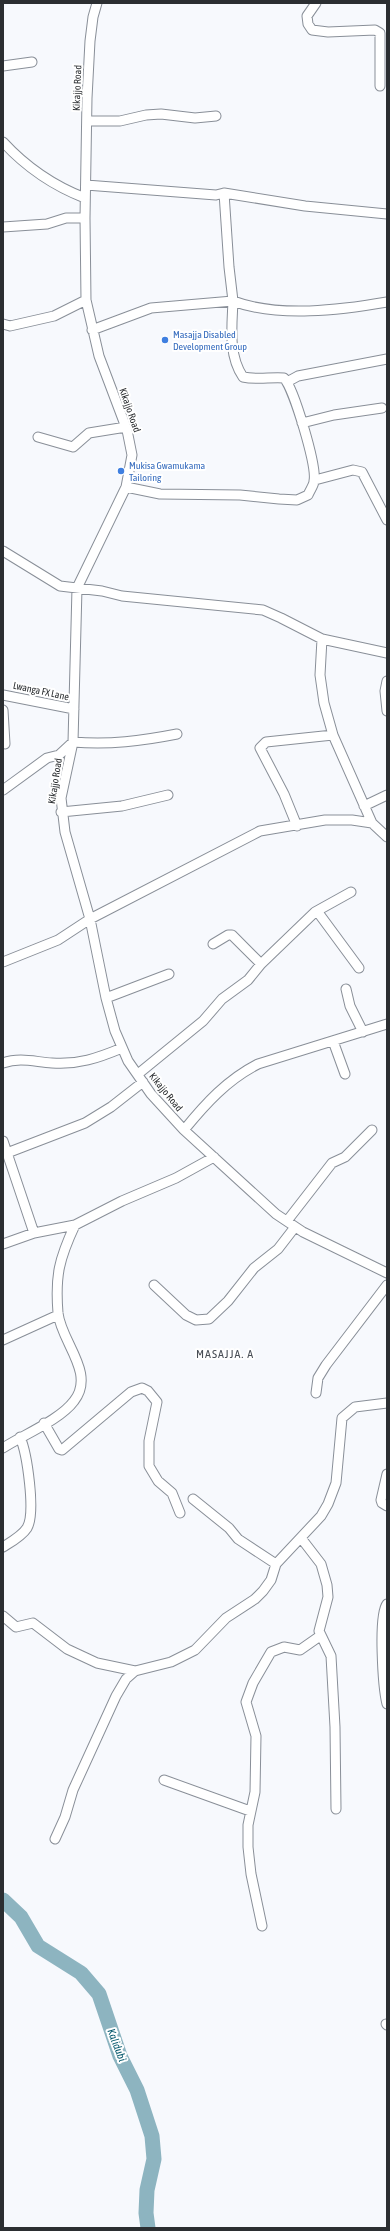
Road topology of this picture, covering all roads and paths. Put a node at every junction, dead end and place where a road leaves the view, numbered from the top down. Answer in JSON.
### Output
{"nodes":[{"id":1,"x":97,"y":3,"type":"edge"},
{"id":2,"x":316,"y":3,"type":"edge"},
{"id":3,"x":383,"y":32,"type":"edge"},
{"id":4,"x":32,"y":62,"type":"dead end"},
{"id":5,"x":3,"y":66,"type":"edge"},
{"id":6,"x":380,"y":86,"type":"dead end"},
{"id":7,"x":216,"y":116,"type":"dead end"},
{"id":8,"x":87,"y":121,"type":"junction"},
{"id":9,"x":3,"y":142,"type":"edge"},
{"id":10,"x":86,"y":186,"type":"junction"},
{"id":11,"x":224,"y":193,"type":"junction"},
{"id":12,"x":85,"y":198,"type":"junction"},
{"id":13,"x":387,"y":214,"type":"edge"},
{"id":14,"x":85,"y":218,"type":"junction"},
{"id":15,"x":3,"y":227,"type":"edge"},
{"id":16,"x":86,"y":300,"type":"junction"},
{"id":17,"x":233,"y":301,"type":"junction"},
{"id":18,"x":387,"y":302,"type":"edge"},
{"id":19,"x":3,"y":324,"type":"edge"},
{"id":20,"x":92,"y":330,"type":"junction"},
{"id":21,"x":387,"y":359,"type":"edge"},
{"id":22,"x":288,"y":382,"type":"junction"},
{"id":23,"x":382,"y":408,"type":"dead end"},
{"id":24,"x":302,"y":423,"type":"junction"},
{"id":25,"x":126,"y":428,"type":"junction"},
{"id":26,"x":38,"y":437,"type":"dead end"},
{"id":27,"x":315,"y":480,"type":"junction"},
{"id":28,"x":126,"y":487,"type":"junction"},
{"id":29,"x":387,"y":520,"type":"edge"},
{"id":30,"x":3,"y":551,"type":"edge"},
{"id":31,"x":77,"y":588,"type":"junction"},
{"id":32,"x":322,"y":639,"type":"junction"},
{"id":33,"x":387,"y":653,"type":"edge"},
{"id":34,"x":387,"y":681,"type":"edge"},
{"id":35,"x":3,"y":695,"type":"edge"},
{"id":36,"x":74,"y":709,"type":"junction"},
{"id":37,"x":3,"y":710,"type":"edge"},
{"id":38,"x":387,"y":711,"type":"edge"},
{"id":39,"x":177,"y":734,"type":"dead end"},
{"id":40,"x":334,"y":735,"type":"junction"},
{"id":41,"x":73,"y":742,"type":"junction"},
{"id":42,"x":5,"y":744,"type":"dead end"},
{"id":43,"x":3,"y":790,"type":"edge"},
{"id":44,"x":168,"y":795,"type":"dead end"},
{"id":45,"x":387,"y":795,"type":"edge"},
{"id":46,"x":364,"y":806,"type":"junction"},
{"id":47,"x":61,"y":812,"type":"junction"},
{"id":48,"x":372,"y":823,"type":"junction"},
{"id":49,"x":297,"y":826,"type":"junction"},
{"id":50,"x":387,"y":837,"type":"edge"},
{"id":51,"x":351,"y":892,"type":"dead end"},
{"id":52,"x":317,"y":911,"type":"junction"},
{"id":53,"x":90,"y":919,"type":"junction"},
{"id":54,"x":213,"y":944,"type":"dead end"},
{"id":55,"x":3,"y":962,"type":"edge"},
{"id":56,"x":261,"y":964,"type":"junction"},
{"id":57,"x":359,"y":968,"type":"dead end"},
{"id":58,"x":170,"y":974,"type":"dead end"},
{"id":59,"x":346,"y":989,"type":"dead end"},
{"id":60,"x":106,"y":998,"type":"junction"},
{"id":61,"x":387,"y":1024,"type":"edge"},
{"id":62,"x":363,"y":1032,"type":"junction"},
{"id":63,"x":333,"y":1041,"type":"junction"},
{"id":64,"x":122,"y":1048,"type":"junction"},
{"id":65,"x":3,"y":1063,"type":"edge"},
{"id":66,"x":345,"y":1074,"type":"dead end"},
{"id":67,"x":140,"y":1078,"type":"junction"},
{"id":68,"x":184,"y":1130,"type":"junction"},
{"id":69,"x":372,"y":1130,"type":"dead end"},
{"id":70,"x":3,"y":1142,"type":"edge"},
{"id":71,"x":7,"y":1153,"type":"junction"},
{"id":72,"x":214,"y":1157,"type":"junction"},
{"id":73,"x":287,"y":1221,"type":"junction"},
{"id":74,"x":75,"y":1225,"type":"junction"},
{"id":75,"x":295,"y":1227,"type":"junction"},
{"id":76,"x":34,"y":1233,"type":"junction"},
{"id":77,"x":3,"y":1244,"type":"edge"},
{"id":78,"x":387,"y":1272,"type":"edge"},
{"id":79,"x":154,"y":1285,"type":"dead end"},
{"id":80,"x":387,"y":1285,"type":"edge"},
{"id":81,"x":58,"y":1315,"type":"junction"},
{"id":82,"x":3,"y":1340,"type":"edge"},
{"id":83,"x":316,"y":1394,"type":"dead end"},
{"id":84,"x":387,"y":1403,"type":"edge"},
{"id":85,"x":44,"y":1424,"type":"junction"},
{"id":86,"x":20,"y":1437,"type":"junction"},
{"id":87,"x":3,"y":1448,"type":"edge"},
{"id":88,"x":387,"y":1474,"type":"edge"},
{"id":89,"x":193,"y":1499,"type":"dead end"},
{"id":90,"x":387,"y":1506,"type":"edge"},
{"id":91,"x":180,"y":1513,"type":"dead end"},
{"id":92,"x":301,"y":1538,"type":"junction"},
{"id":93,"x":3,"y":1547,"type":"edge"},
{"id":94,"x":276,"y":1564,"type":"junction"},
{"id":95,"x":387,"y":1604,"type":"edge"},
{"id":96,"x":3,"y":1616,"type":"edge"},
{"id":97,"x":320,"y":1636,"type":"junction"},
{"id":98,"x":135,"y":1671,"type":"junction"},
{"id":99,"x":387,"y":1704,"type":"edge"},
{"id":100,"x":164,"y":1780,"type":"dead end"},
{"id":101,"x":336,"y":1809,"type":"dead end"},
{"id":102,"x":250,"y":1811,"type":"junction"},
{"id":103,"x":56,"y":1839,"type":"dead end"},
{"id":104,"x":262,"y":1926,"type":"dead end"}],
"edges":[{"from":1,"to":8,"type":"street","name":"Kikajjo Road"},
{"from":2,"to":3,"type":"street"},
{"from":3,"to":6,"type":"street"},
{"from":4,"to":5,"type":"street"},
{"from":7,"to":8,"type":"street"},
{"from":8,"to":10,"type":"street","name":"Kikajjo Road"},
{"from":9,"to":12,"type":"street"},
{"from":10,"to":11,"type":"street"},
{"from":10,"to":12,"type":"street","name":"Kikajjo Road"},
{"from":11,"to":13,"type":"street"},
{"from":11,"to":17,"type":"street"},
{"from":12,"to":14,"type":"street","name":"Kikajjo Road"},
{"from":14,"to":15,"type":"street"},
{"from":14,"to":16,"type":"street","name":"Kikajjo Road"},
{"from":16,"to":19,"type":"street"},
{"from":16,"to":20,"type":"street","name":"Kikajjo Road"},
{"from":17,"to":18,"type":"street"},
{"from":17,"to":20,"type":"street"},
{"from":17,"to":22,"type":"street"},
{"from":20,"to":25,"type":"street","name":"Kikajjo Road"},
{"from":21,"to":22,"type":"street"},
{"from":22,"to":24,"type":"street"},
{"from":23,"to":24,"type":"street"},
{"from":24,"to":27,"type":"street"},
{"from":25,"to":26,"type":"street"},
{"from":25,"to":28,"type":"street","name":"Kikajjo Road"},
{"from":27,"to":28,"type":"street"},
{"from":27,"to":29,"type":"street"},
{"from":28,"to":31,"type":"street","name":"Kikajjo Road"},
{"from":30,"to":31,"type":"street"},
{"from":31,"to":32,"type":"street"},
{"from":31,"to":36,"type":"street","name":"Kikajjo Road"},
{"from":32,"to":33,"type":"street"},
{"from":32,"to":40,"type":"street"},
{"from":34,"to":38,"type":"street"},
{"from":35,"to":36,"type":"street","name":"Lwanga FX Lane"},
{"from":36,"to":41,"type":"street","name":"Kikajjo Road"},
{"from":37,"to":42,"type":"street"},
{"from":39,"to":41,"type":"street"},
{"from":40,"to":46,"type":"street"},
{"from":40,"to":49,"type":"street"},
{"from":41,"to":43,"type":"street"},
{"from":41,"to":47,"type":"street","name":"Kikajjo Road"},
{"from":44,"to":47,"type":"street"},
{"from":45,"to":46,"type":"street"},
{"from":46,"to":48,"type":"street"},
{"from":47,"to":53,"type":"street","name":"Kikajjo Road"},
{"from":48,"to":49,"type":"street"},
{"from":48,"to":50,"type":"street"},
{"from":49,"to":53,"type":"street"},
{"from":51,"to":52,"type":"street"},
{"from":52,"to":56,"type":"street"},
{"from":52,"to":57,"type":"street"},
{"from":53,"to":55,"type":"street"},
{"from":53,"to":60,"type":"street","name":"Kikajjo Road"},
{"from":54,"to":56,"type":"street"},
{"from":56,"to":67,"type":"street"},
{"from":58,"to":60,"type":"street"},
{"from":59,"to":62,"type":"street"},
{"from":60,"to":64,"type":"street","name":"Kikajjo Road"},
{"from":61,"to":62,"type":"street"},
{"from":62,"to":63,"type":"street"},
{"from":63,"to":66,"type":"street"},
{"from":63,"to":68,"type":"street"},
{"from":64,"to":65,"type":"street"},
{"from":64,"to":67,"type":"street","name":"Kikajjo Road"},
{"from":67,"to":68,"type":"street","name":"Kikajjo Road"},
{"from":67,"to":71,"type":"street"},
{"from":68,"to":72,"type":"street","name":"Kikajjo Road"},
{"from":69,"to":73,"type":"street"},
{"from":70,"to":71,"type":"street"},
{"from":71,"to":76,"type":"street"},
{"from":72,"to":73,"type":"street","name":"Kikajjo Road"},
{"from":72,"to":74,"type":"street"},
{"from":73,"to":75,"type":"street","name":"Kikajjo Road"},
{"from":74,"to":76,"type":"street"},
{"from":74,"to":81,"type":"street"},
{"from":75,"to":78,"type":"street","name":"Kikajjo Road"},
{"from":75,"to":79,"type":"street"},
{"from":76,"to":77,"type":"street"},
{"from":80,"to":83,"type":"street"},
{"from":81,"to":82,"type":"street"},
{"from":81,"to":85,"type":"street"},
{"from":84,"to":92,"type":"street"},
{"from":85,"to":86,"type":"street"},
{"from":85,"to":91,"type":"street"},
{"from":86,"to":87,"type":"street"},
{"from":86,"to":93,"type":"street"},
{"from":88,"to":90,"type":"street"},
{"from":89,"to":94,"type":"street"},
{"from":92,"to":94,"type":"street"},
{"from":92,"to":97,"type":"street"},
{"from":94,"to":98,"type":"street"},
{"from":95,"to":99,"type":"street"},
{"from":96,"to":98,"type":"street"},
{"from":97,"to":101,"type":"street"},
{"from":97,"to":102,"type":"street"},
{"from":98,"to":103,"type":"street"},
{"from":100,"to":102,"type":"street"},
{"from":102,"to":104,"type":"street"}]}
